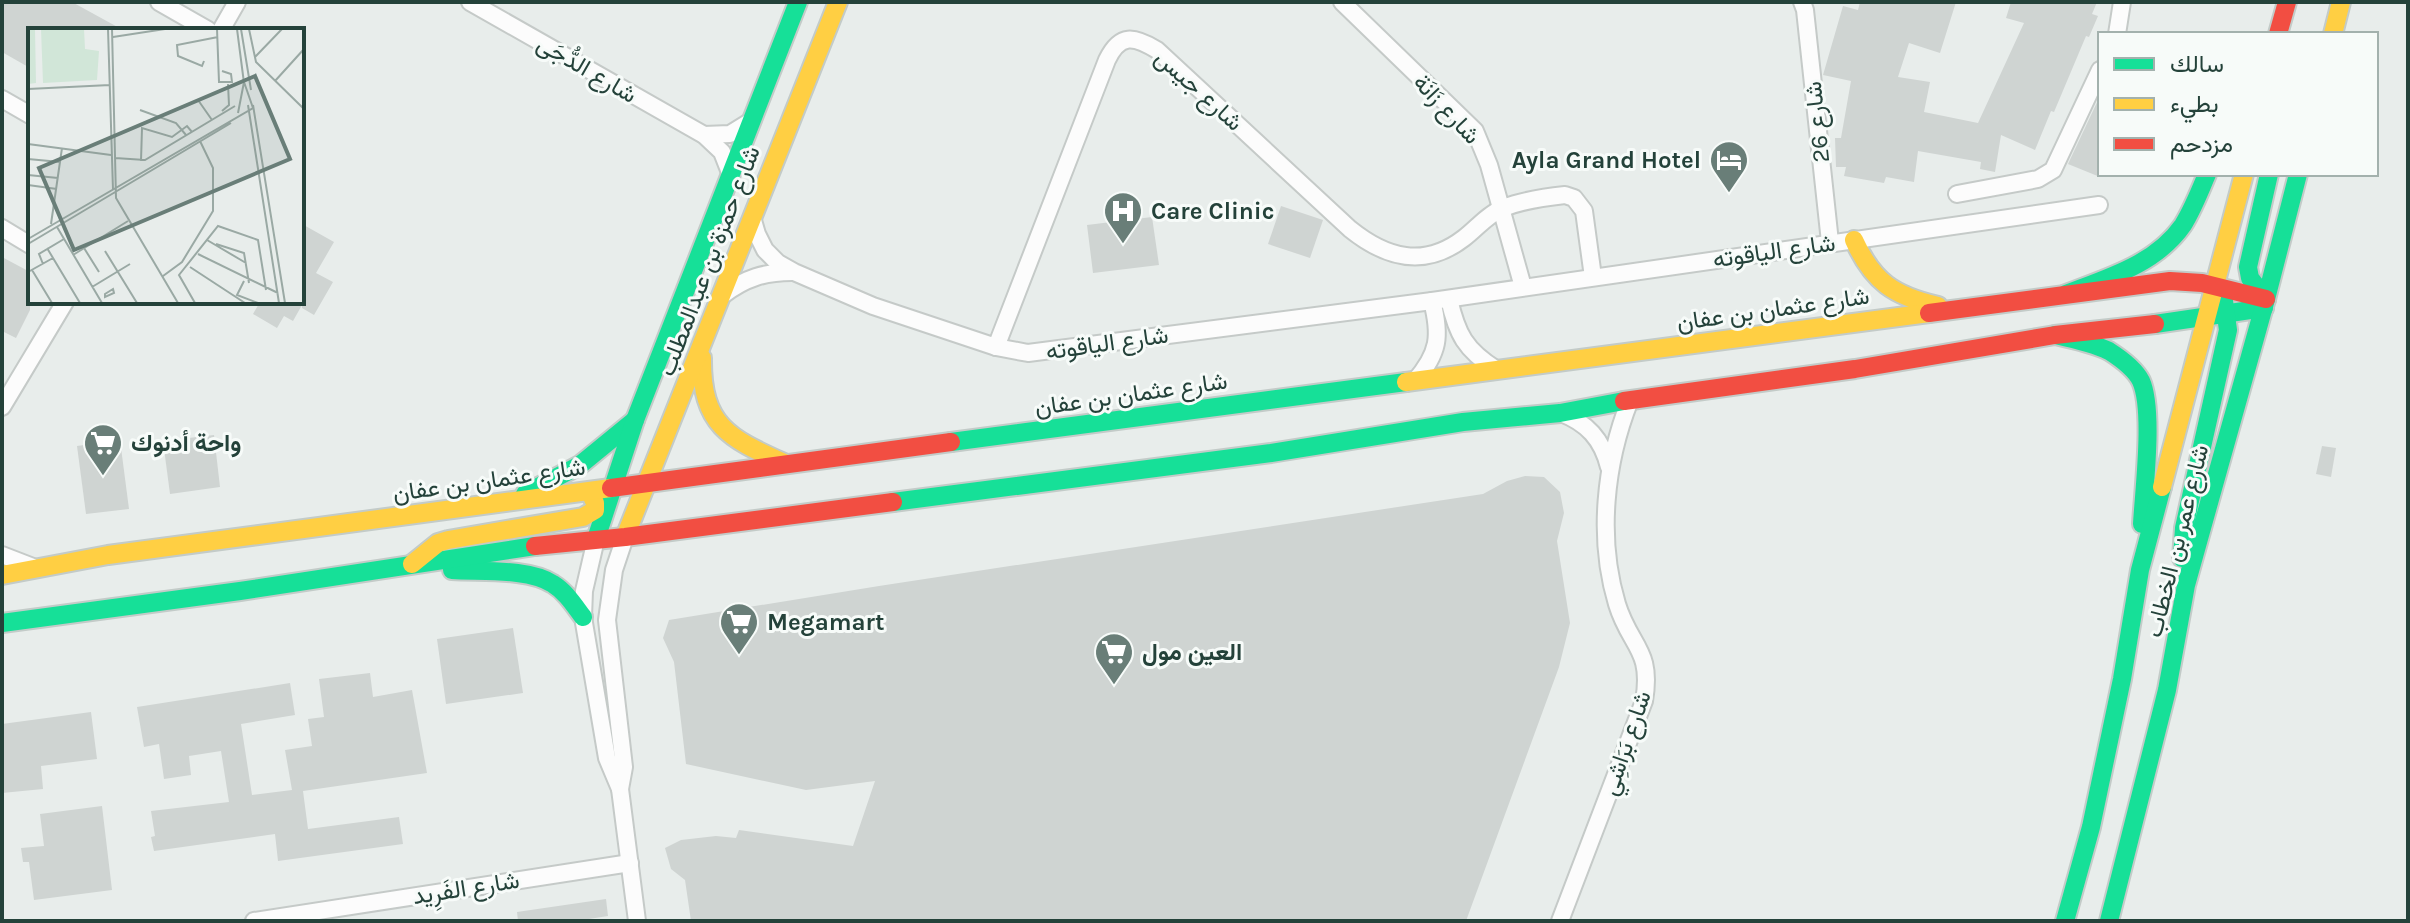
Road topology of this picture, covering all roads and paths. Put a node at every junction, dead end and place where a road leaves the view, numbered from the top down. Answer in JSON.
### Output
{"nodes":[{"id":1,"x":159,"y":2,"type":"edge"},
{"id":2,"x":237,"y":2,"type":"edge"},
{"id":3,"x":470,"y":2,"type":"edge"},
{"id":4,"x":798,"y":2,"type":"edge"},
{"id":5,"x":838,"y":2,"type":"edge"},
{"id":6,"x":1342,"y":2,"type":"edge"},
{"id":7,"x":1802,"y":2,"type":"edge"},
{"id":8,"x":2122,"y":2,"type":"edge"},
{"id":9,"x":2341,"y":2,"type":"edge"},
{"id":10,"x":2285,"y":8,"type":"edge"},
{"id":11,"x":204,"y":28,"type":"edge"},
{"id":12,"x":222,"y":28,"type":"edge"},
{"id":13,"x":2117,"y":32,"type":"edge"},
{"id":14,"x":2270,"y":32,"type":"edge"},
{"id":15,"x":2279,"y":32,"type":"edge"},
{"id":16,"x":2286,"y":32,"type":"edge"},
{"id":17,"x":2334,"y":32,"type":"edge"},
{"id":18,"x":2098,"y":74,"type":"edge"},
{"id":19,"x":2,"y":99,"type":"edge"},
{"id":20,"x":28,"y":114,"type":"edge"},
{"id":21,"x":751,"y":121,"type":"junction"},
{"id":22,"x":704,"y":135,"type":"junction"},
{"id":23,"x":731,"y":175,"type":"junction"},
{"id":24,"x":2206,"y":176,"type":"edge"},
{"id":25,"x":2244,"y":176,"type":"edge"},
{"id":26,"x":2269,"y":176,"type":"edge"},
{"id":27,"x":2297,"y":176,"type":"edge"},
{"id":28,"x":1957,"y":194,"type":"dead end"},
{"id":29,"x":2099,"y":205,"type":"dead end"},
{"id":30,"x":1502,"y":208,"type":"junction"},
{"id":31,"x":752,"y":217,"type":"junction"},
{"id":32,"x":2,"y":228,"type":"edge"},
{"id":33,"x":1854,"y":240,"type":"junction"},
{"id":34,"x":1830,"y":242,"type":"junction"},
{"id":35,"x":28,"y":244,"type":"edge"},
{"id":36,"x":794,"y":272,"type":"junction"},
{"id":37,"x":1593,"y":277,"type":"junction"},
{"id":38,"x":2216,"y":286,"type":"junction"},
{"id":39,"x":1523,"y":287,"type":"junction"},
{"id":40,"x":2066,"y":294,"type":"junction"},
{"id":41,"x":723,"y":295,"type":"junction"},
{"id":42,"x":1440,"y":300,"type":"junction"},
{"id":43,"x":2265,"y":303,"type":"junction"},
{"id":44,"x":64,"y":304,"type":"edge"},
{"id":45,"x":1952,"y":309,"type":"junction"},
{"id":46,"x":2217,"y":315,"type":"junction"},
{"id":47,"x":2055,"y":335,"type":"junction"},
{"id":48,"x":702,"y":346,"type":"junction"},
{"id":49,"x":996,"y":347,"type":"junction"},
{"id":50,"x":1497,"y":370,"type":"junction"},
{"id":51,"x":1415,"y":381,"type":"junction"},
{"id":52,"x":1630,"y":400,"type":"junction"},
{"id":53,"x":2,"y":407,"type":"edge"},
{"id":54,"x":1560,"y":413,"type":"junction"},
{"id":55,"x":635,"y":420,"type":"junction"},
{"id":56,"x":786,"y":464,"type":"junction"},
{"id":57,"x":1609,"y":469,"type":"junction"},
{"id":58,"x":646,"y":485,"type":"junction"},
{"id":59,"x":612,"y":488,"type":"junction"},
{"id":60,"x":590,"y":491,"type":"junction"},
{"id":61,"x":508,"y":503,"type":"junction"},
{"id":62,"x":625,"y":537,"type":"junction"},
{"id":63,"x":596,"y":539,"type":"junction"},
{"id":64,"x":2,"y":555,"type":"edge"},
{"id":65,"x":410,"y":566,"type":"junction"},
{"id":66,"x":38,"y":569,"type":"junction"},
{"id":67,"x":2140,"y":570,"type":"junction"},
{"id":68,"x":2,"y":575,"type":"edge"},
{"id":69,"x":2186,"y":585,"type":"junction"},
{"id":70,"x":583,"y":617,"type":"junction"},
{"id":71,"x":2,"y":623,"type":"edge"},
{"id":72,"x":620,"y":789,"type":"junction"},
{"id":73,"x":630,"y":863,"type":"junction"},
{"id":74,"x":254,"y":921,"type":"edge"},
{"id":75,"x":637,"y":921,"type":"edge"},
{"id":76,"x":1560,"y":921,"type":"edge"},
{"id":77,"x":2065,"y":921,"type":"edge"},
{"id":78,"x":2109,"y":921,"type":"edge"}],
"edges":[{"from":1,"to":11,"type":"street"},
{"from":2,"to":12,"type":"street"},
{"from":3,"to":22,"type":"street","name":"شارع الدُّجَى"},
{"from":4,"to":21,"type":"main road","name":"شارع حمزة بن عبدالمطلب"},
{"from":5,"to":31,"type":"main road","name":"شارع حمزة بن عبدالمطلب"},
{"from":6,"to":30,"type":"street","name":"شارع زَانَة"},
{"from":7,"to":34,"type":"street","name":"شارع 26"},
{"from":8,"to":13,"type":"street"},
{"from":9,"to":17,"type":"main road"},
{"from":10,"to":14,"type":"main road"},
{"from":10,"to":15,"type":"main road"},
{"from":10,"to":16,"type":"main road"},
{"from":18,"to":28,"type":"street"},
{"from":19,"to":20,"type":"street"},
{"from":21,"to":22,"type":"street"},
{"from":21,"to":23,"type":"main road","name":"شارع حمزة بن عبدالمطلب"},
{"from":22,"to":23,"type":"street","name":"شارع الدُّجَى"},
{"from":23,"to":55,"type":"main road","name":"شارع حمزة بن عبدالمطلب"},
{"from":24,"to":40,"type":"main road"},
{"from":25,"to":38,"type":"main road"},
{"from":26,"to":43,"type":"main road"},
{"from":27,"to":43,"type":"main road","name":"شارع عمر بن الخطاب"},
{"from":29,"to":33,"type":"street","name":"شارع الياقوته"},
{"from":30,"to":37,"type":"street"},
{"from":30,"to":39,"type":"street","name":"شارع زَانَة"},
{"from":30,"to":49,"type":"street","name":"شارع جيس"},
{"from":31,"to":36,"type":"street","name":"شارع الياقوته"},
{"from":31,"to":41,"type":"main road","name":"شارع حمزة بن عبدالمطلب"},
{"from":32,"to":35,"type":"street"},
{"from":33,"to":34,"type":"street","name":"شارع الياقوته"},
{"from":33,"to":45,"type":"main road"},
{"from":34,"to":37,"type":"street","name":"شارع الياقوته"},
{"from":36,"to":41,"type":"street","name":"شارع الياقوته"},
{"from":36,"to":49,"type":"street","name":"شارع الياقوته"},
{"from":37,"to":39,"type":"street","name":"شارع الياقوته"},
{"from":38,"to":40,"type":"main road","name":"شارع عثمان بن عفان"},
{"from":38,"to":43,"type":"main road","name":"شارع عثمان بن عفان"},
{"from":38,"to":46,"type":"main road"},
{"from":39,"to":42,"type":"street","name":"شارع الياقوته"},
{"from":40,"to":45,"type":"main road","name":"شارع عثمان بن عفان"},
{"from":41,"to":48,"type":"main road","name":"شارع حمزة بن عبدالمطلب"},
{"from":42,"to":49,"type":"street","name":"شارع الياقوته"},
{"from":42,"to":50,"type":"street"},
{"from":42,"to":51,"type":"street"},
{"from":43,"to":46,"type":"main road"},
{"from":43,"to":69,"type":"main road","name":"شارع عمر بن الخطاب"},
{"from":44,"to":53,"type":"street"},
{"from":45,"to":50,"type":"main road","name":"شارع عثمان بن عفان"},
{"from":46,"to":47,"type":"main road"},
{"from":46,"to":67,"type":"main road","name":"شارع عمر بن الخطاب"},
{"from":46,"to":69,"type":"main road"},
{"from":47,"to":52,"type":"main road"},
{"from":47,"to":67,"type":"main road"},
{"from":48,"to":56,"type":"main road"},
{"from":48,"to":58,"type":"main road","name":"شارع حمزة بن عبدالمطلب"},
{"from":50,"to":51,"type":"main road","name":"شارع عثمان بن عفان"},
{"from":51,"to":56,"type":"main road","name":"شارع عثمان بن عفان"},
{"from":52,"to":54,"type":"main road"},
{"from":52,"to":57,"type":"street","name":"شارع بَرَاشِي"},
{"from":54,"to":57,"type":"street","name":"شارع بَرَاشِي"},
{"from":54,"to":62,"type":"main road"},
{"from":55,"to":59,"type":"main road","name":"شارع حمزة بن عبدالمطلب"},
{"from":55,"to":61,"type":"main road"},
{"from":56,"to":58,"type":"main road","name":"شارع عثمان بن عفان"},
{"from":57,"to":76,"type":"street","name":"شارع بَرَاشِي"},
{"from":58,"to":59,"type":"main road","name":"شارع عثمان بن عفان"},
{"from":58,"to":62,"type":"main road","name":"شارع حمزة بن عبدالمطلب"},
{"from":59,"to":60,"type":"main road","name":"شارع عثمان بن عفان"},
{"from":59,"to":63,"type":"main road","name":"شارع حمزة بن عبدالمطلب"},
{"from":60,"to":61,"type":"main road","name":"شارع عثمان بن عفان"},
{"from":60,"to":65,"type":"main road"},
{"from":61,"to":66,"type":"main road","name":"شارع عثمان بن عفان"},
{"from":62,"to":63,"type":"main road"},
{"from":62,"to":72,"type":"street"},
{"from":63,"to":65,"type":"main road"},
{"from":63,"to":70,"type":"street"},
{"from":64,"to":66,"type":"street"},
{"from":65,"to":70,"type":"main road"},
{"from":65,"to":71,"type":"main road"},
{"from":66,"to":68,"type":"main road","name":"شارع عثمان بن عفان"},
{"from":67,"to":77,"type":"main road","name":"شارع عمر بن الخطاب"},
{"from":69,"to":78,"type":"main road","name":"شارع عمر بن الخطاب"},
{"from":70,"to":72,"type":"street"},
{"from":72,"to":73,"type":"street"},
{"from":73,"to":74,"type":"street","name":"شارع الفَرِيد"},
{"from":73,"to":75,"type":"street"}]}
